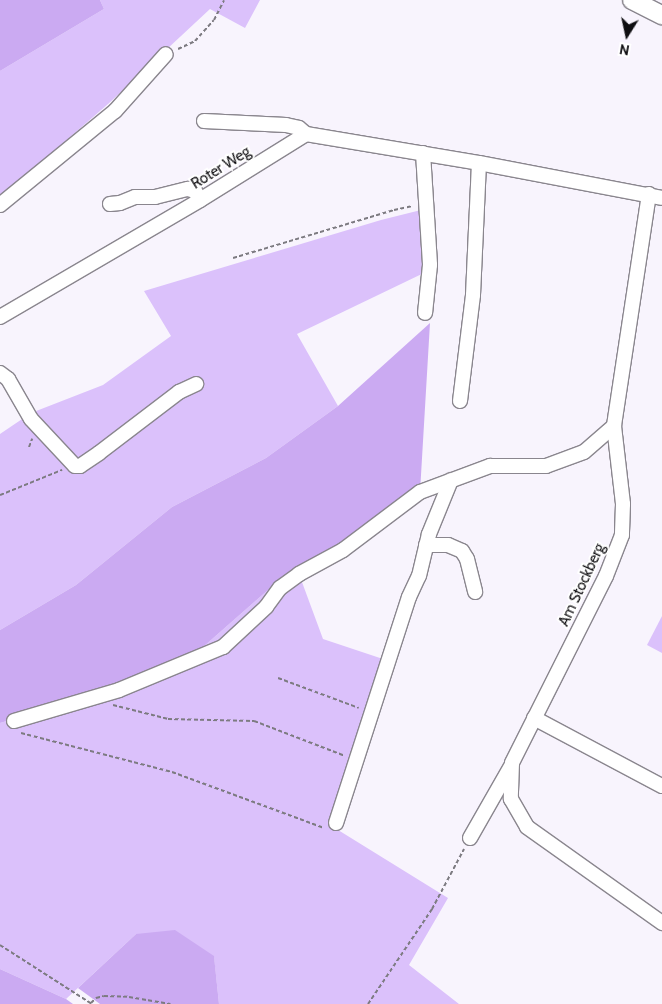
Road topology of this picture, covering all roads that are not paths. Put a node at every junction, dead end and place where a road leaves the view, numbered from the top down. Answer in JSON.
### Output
{"nodes":[{"id":1,"x":639,"y":1,"type":"edge"},
{"id":2,"x":662,"y":15,"type":"edge"},
{"id":3,"x":166,"y":54,"type":"road end"},
{"id":4,"x":204,"y":121,"type":"dead end"},
{"id":5,"x":306,"y":134,"type":"junction"},
{"id":6,"x":423,"y":153,"type":"junction"},
{"id":7,"x":479,"y":163,"type":"junction"},
{"id":8,"x":655,"y":196,"type":"edge"},
{"id":9,"x":200,"y":200,"type":"junction"},
{"id":10,"x":110,"y":204,"type":"dead end"},
{"id":11,"x":0,"y":205,"type":"edge"},
{"id":12,"x":425,"y":313,"type":"dead end"},
{"id":13,"x":0,"y":317,"type":"edge"},
{"id":14,"x":0,"y":373,"type":"edge"},
{"id":15,"x":196,"y":384,"type":"dead end"},
{"id":16,"x":460,"y":401,"type":"dead end"},
{"id":17,"x":614,"y":426,"type":"junction"},
{"id":18,"x":451,"y":480,"type":"junction"},
{"id":19,"x":426,"y":545,"type":"junction"},
{"id":20,"x":475,"y":592,"type":"dead end"},
{"id":21,"x":534,"y":718,"type":"junction"},
{"id":22,"x":14,"y":721,"type":"road end"},
{"id":23,"x":512,"y":763,"type":"junction"},
{"id":24,"x":662,"y":786,"type":"edge"},
{"id":25,"x":336,"y":823,"type":"road end"},
{"id":26,"x":470,"y":838,"type":"road end"},
{"id":27,"x":662,"y":923,"type":"edge"}],
"edges":[{"from":1,"to":2,"type":"main road"},
{"from":3,"to":11,"type":"street"},
{"from":4,"to":5,"type":"street"},
{"from":5,"to":6,"type":"street"},
{"from":5,"to":9,"type":"street","name":"Roter Weg"},
{"from":6,"to":7,"type":"street"},
{"from":6,"to":12,"type":"street"},
{"from":7,"to":8,"type":"street"},
{"from":7,"to":16,"type":"street"},
{"from":8,"to":17,"type":"street","name":"Am Stockberg"},
{"from":9,"to":10,"type":"street"},
{"from":9,"to":13,"type":"street","name":"Roter Weg"},
{"from":14,"to":15,"type":"street"},
{"from":17,"to":18,"type":"street"},
{"from":17,"to":21,"type":"street","name":"Am Stockberg"},
{"from":18,"to":19,"type":"street"},
{"from":18,"to":22,"type":"street"},
{"from":19,"to":20,"type":"street"},
{"from":19,"to":25,"type":"street"},
{"from":21,"to":23,"type":"street","name":"Am Stockberg"},
{"from":21,"to":24,"type":"street"},
{"from":23,"to":26,"type":"street","name":"Am Stockberg"},
{"from":23,"to":27,"type":"street","name":"Am Stockberg"}]}
